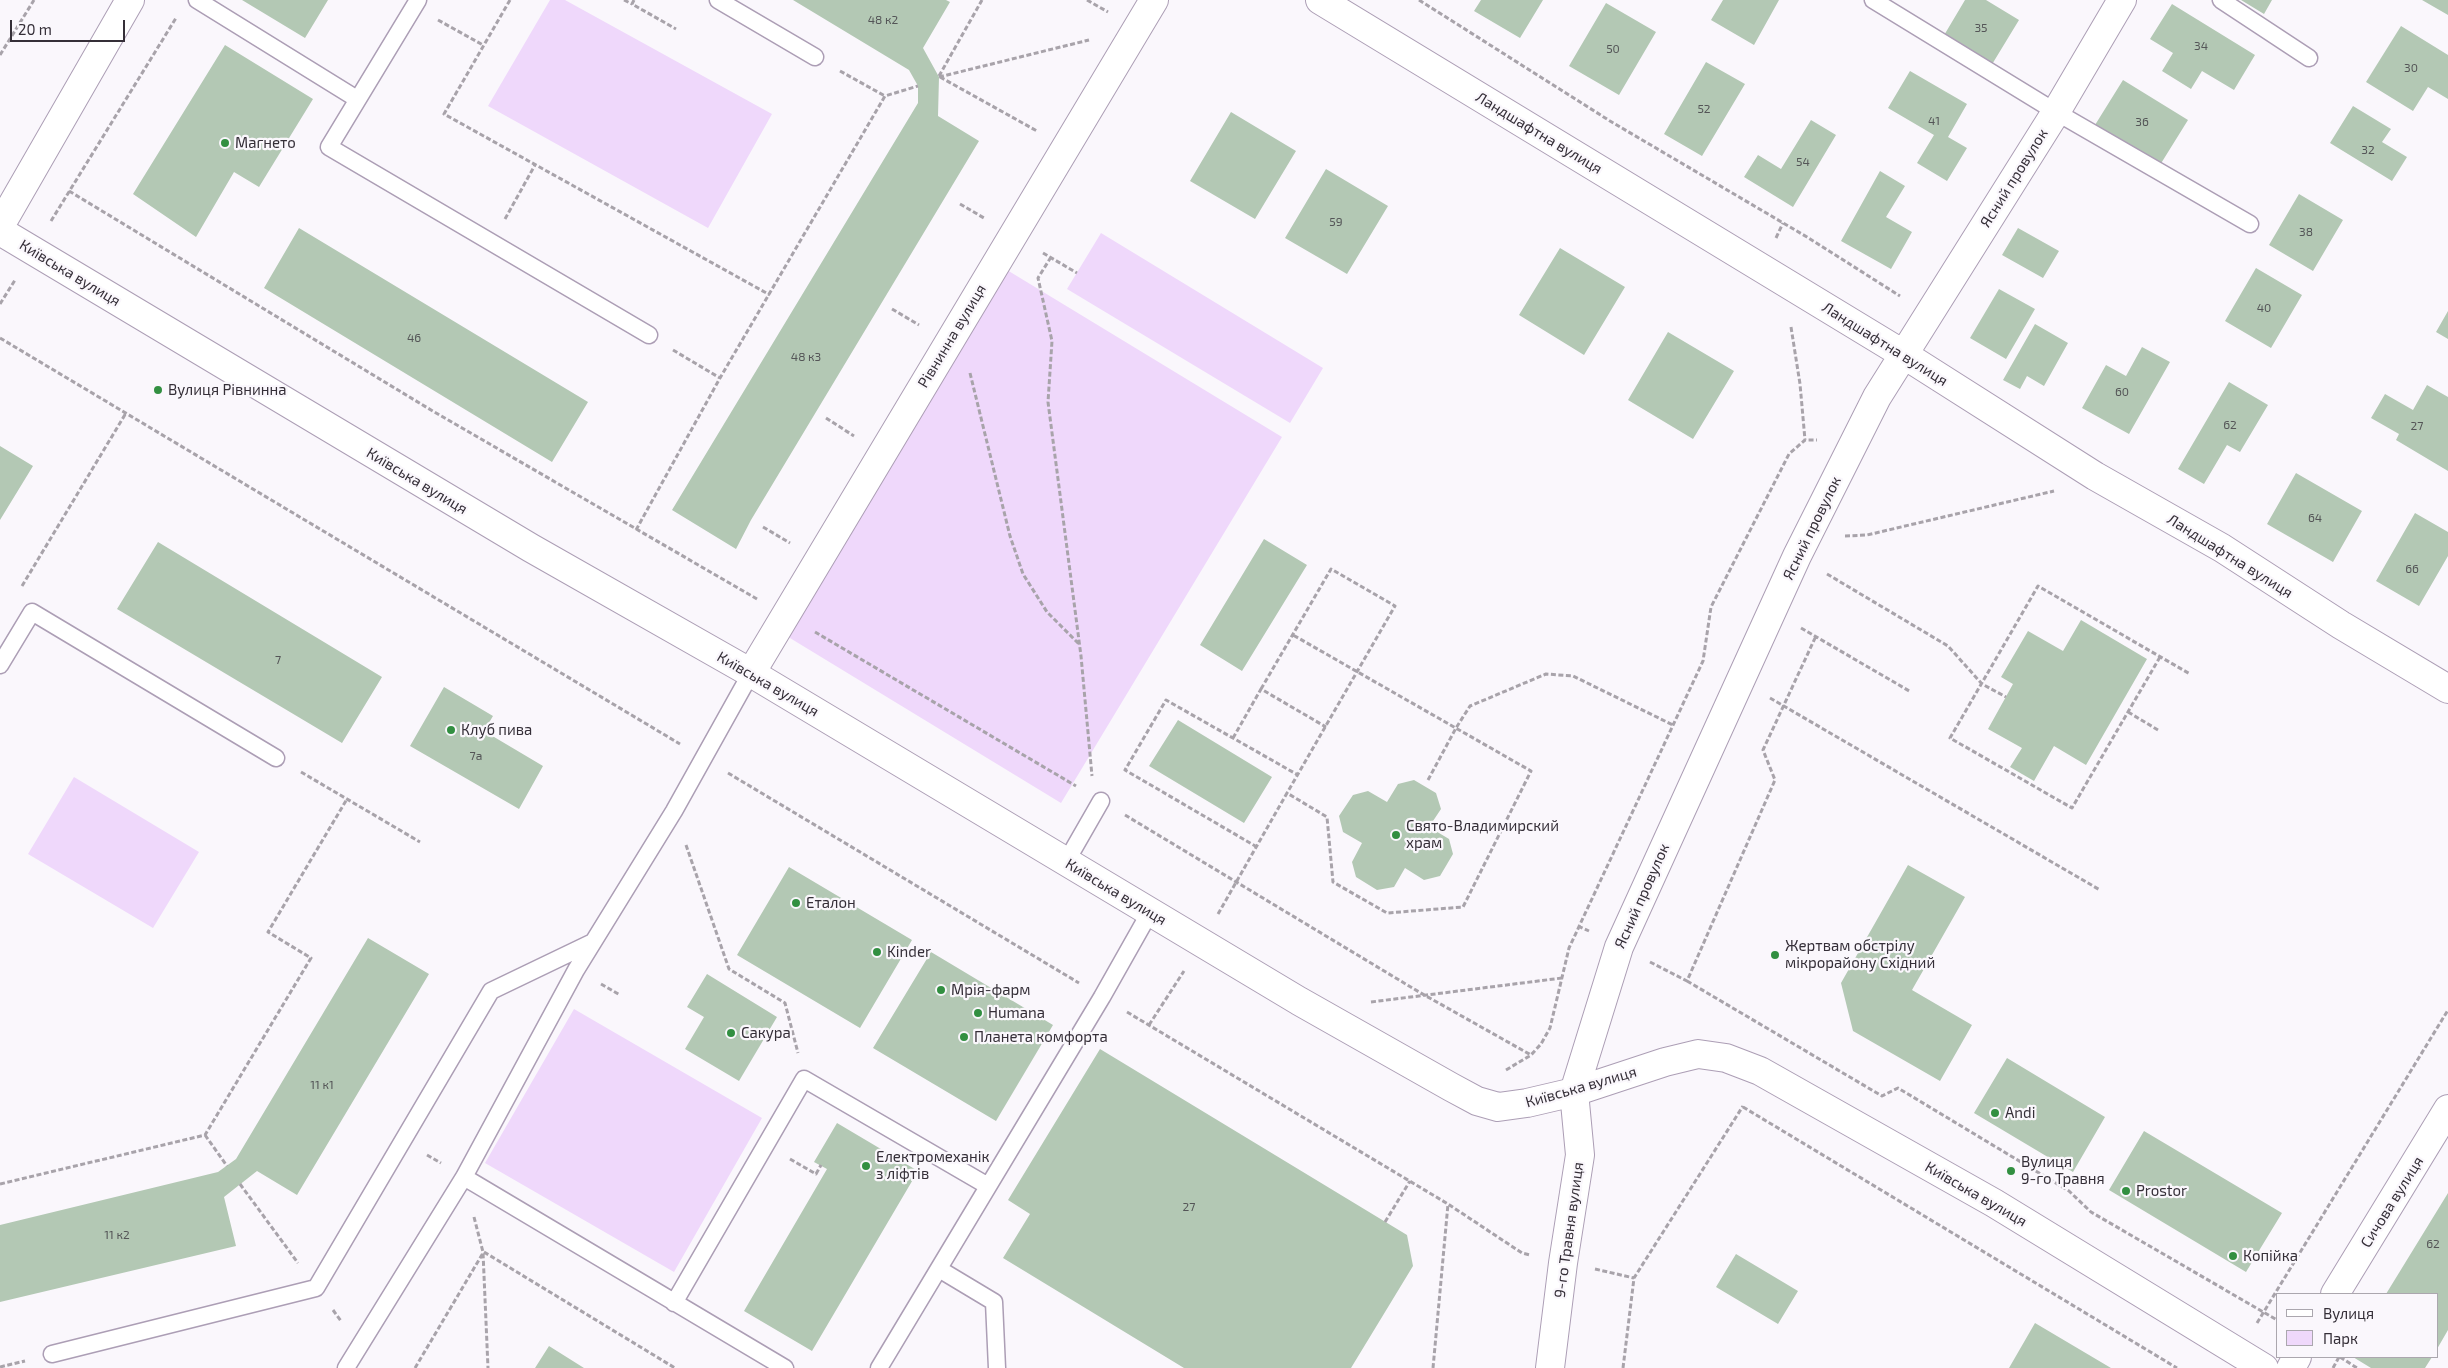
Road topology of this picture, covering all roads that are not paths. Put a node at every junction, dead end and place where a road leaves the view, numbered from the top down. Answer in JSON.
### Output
{"nodes":[{"id":1,"x":130,"y":0,"type":"edge"},
{"id":2,"x":197,"y":0,"type":"edge"},
{"id":3,"x":718,"y":0,"type":"edge"},
{"id":4,"x":1154,"y":0,"type":"edge"},
{"id":5,"x":1320,"y":0,"type":"edge"},
{"id":6,"x":1874,"y":0,"type":"edge"},
{"id":7,"x":2122,"y":0,"type":"edge"},
{"id":8,"x":2221,"y":0,"type":"edge"},
{"id":9,"x":416,"y":3,"type":"edge"},
{"id":10,"x":815,"y":57,"type":"road end"},
{"id":11,"x":2309,"y":58,"type":"dead end"},
{"id":12,"x":357,"y":99,"type":"junction"},
{"id":13,"x":2056,"y":112,"type":"junction"},
{"id":14,"x":2250,"y":224,"type":"dead end"},
{"id":15,"x":0,"y":226,"type":"edge"},
{"id":16,"x":0,"y":231,"type":"edge"},
{"id":17,"x":649,"y":335,"type":"road end"},
{"id":18,"x":1903,"y":354,"type":"junction"},
{"id":19,"x":0,"y":665,"type":"edge"},
{"id":20,"x":751,"y":673,"type":"junction"},
{"id":21,"x":2448,"y":689,"type":"edge"},
{"id":22,"x":276,"y":758,"type":"road end"},
{"id":23,"x":1097,"y":798,"type":"road end"},
{"id":24,"x":1066,"y":862,"type":"junction"},
{"id":25,"x":1150,"y":912,"type":"junction"},
{"id":26,"x":593,"y":942,"type":"junction"},
{"id":27,"x":1574,"y":1092,"type":"junction"},
{"id":28,"x":2448,"y":1109,"type":"edge"},
{"id":29,"x":464,"y":1177,"type":"junction"},
{"id":30,"x":988,"y":1186,"type":"junction"},
{"id":31,"x":939,"y":1268,"type":"junction"},
{"id":32,"x":2336,"y":1293,"type":"edge"},
{"id":33,"x":674,"y":1303,"type":"junction"},
{"id":34,"x":52,"y":1354,"type":"dead end"},
{"id":35,"x":346,"y":1368,"type":"edge"},
{"id":36,"x":785,"y":1368,"type":"edge"},
{"id":37,"x":880,"y":1368,"type":"edge"},
{"id":38,"x":997,"y":1368,"type":"edge"},
{"id":39,"x":1550,"y":1368,"type":"edge"},
{"id":40,"x":2264,"y":1368,"type":"edge"}],
"edges":[{"from":1,"to":15,"type":"street"},
{"from":2,"to":12,"type":"lane"},
{"from":3,"to":10,"type":"lane"},
{"from":4,"to":20,"type":"street","name":"Рівнинна вулиця"},
{"from":5,"to":18,"type":"street","name":"Ландшафтна вулиця"},
{"from":6,"to":13,"type":"lane"},
{"from":7,"to":13,"type":"street","name":"Ясний провулок"},
{"from":8,"to":11,"type":"lane"},
{"from":9,"to":12,"type":"lane"},
{"from":12,"to":17,"type":"lane"},
{"from":13,"to":14,"type":"lane"},
{"from":13,"to":18,"type":"street","name":"Ясний провулок"},
{"from":16,"to":20,"type":"street","name":"Київська вулиця"},
{"from":18,"to":21,"type":"street","name":"Ландшафтна вулиця"},
{"from":18,"to":27,"type":"street","name":"Ясний провулок"},
{"from":19,"to":22,"type":"lane"},
{"from":20,"to":24,"type":"street","name":"Київська вулиця"},
{"from":20,"to":26,"type":"lane"},
{"from":23,"to":24,"type":"lane"},
{"from":24,"to":25,"type":"street","name":"Київська вулиця"},
{"from":25,"to":27,"type":"street","name":"Київська вулиця"},
{"from":25,"to":30,"type":"lane"},
{"from":26,"to":29,"type":"lane"},
{"from":26,"to":34,"type":"lane"},
{"from":27,"to":39,"type":"street","name":"9-го Травня вулиця"},
{"from":27,"to":40,"type":"street","name":"Київська вулиця"},
{"from":28,"to":32,"type":"street","name":"Сичова вулиця"},
{"from":29,"to":33,"type":"lane"},
{"from":29,"to":35,"type":"lane"},
{"from":30,"to":31,"type":"lane"},
{"from":30,"to":33,"type":"lane"},
{"from":31,"to":37,"type":"lane"},
{"from":31,"to":38,"type":"lane"},
{"from":33,"to":36,"type":"lane"}]}
